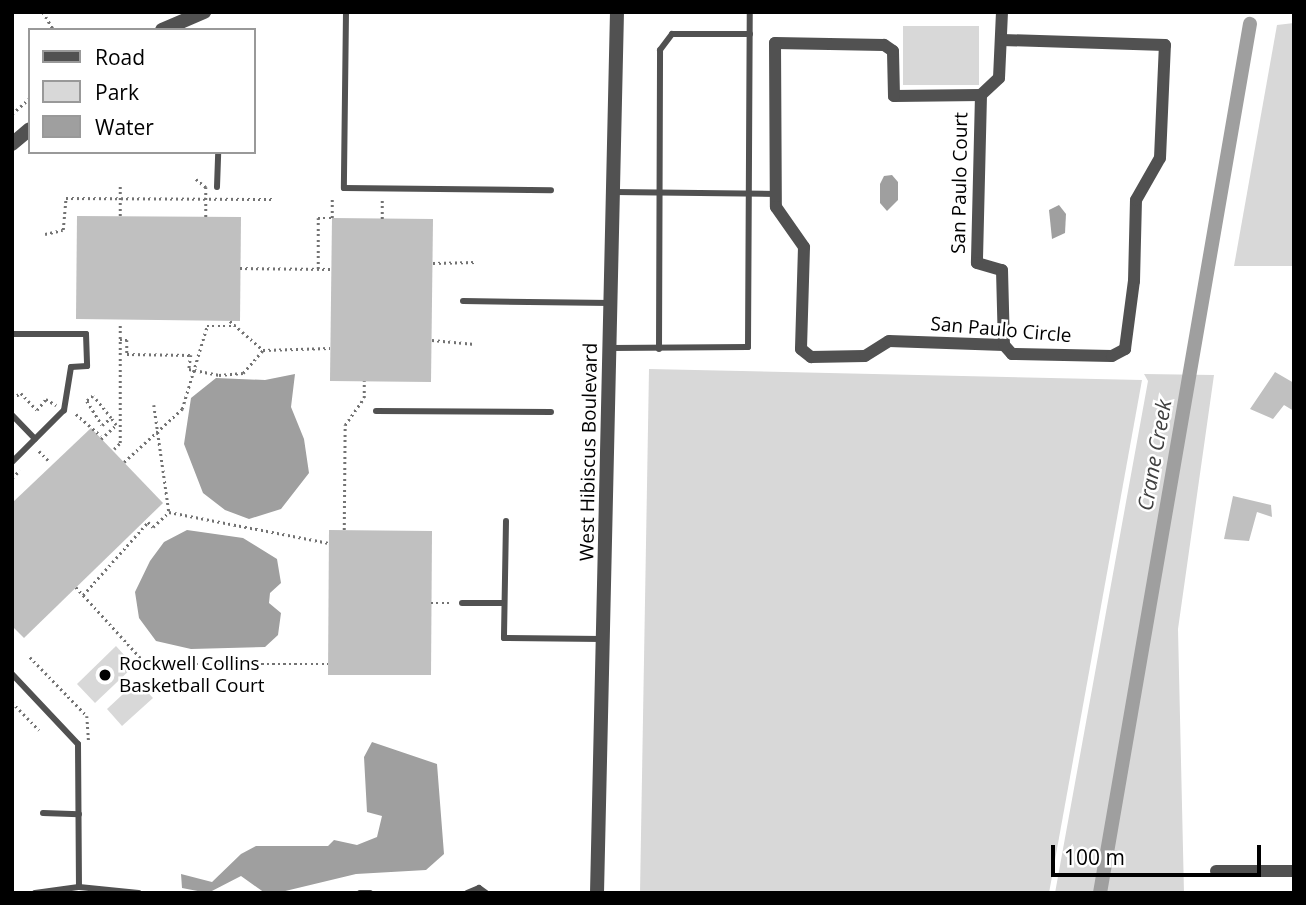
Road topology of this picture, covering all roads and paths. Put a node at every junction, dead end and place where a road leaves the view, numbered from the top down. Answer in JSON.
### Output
{"nodes":[{"id":1,"x":43,"y":12,"type":"edge"},
{"id":2,"x":204,"y":12,"type":"edge"},
{"id":3,"x":346,"y":12,"type":"edge"},
{"id":4,"x":617,"y":12,"type":"edge"},
{"id":5,"x":750,"y":12,"type":"edge"},
{"id":6,"x":1002,"y":12,"type":"edge"},
{"id":7,"x":53,"y":28,"type":"edge"},
{"id":8,"x":167,"y":28,"type":"edge"},
{"id":9,"x":750,"y":34,"type":"junction"},
{"id":10,"x":1002,"y":40,"type":"junction"},
{"id":11,"x":981,"y":95,"type":"junction"},
{"id":12,"x":28,"y":100,"type":"edge"},
{"id":13,"x":12,"y":114,"type":"edge"},
{"id":14,"x":28,"y":130,"type":"edge"},
{"id":15,"x":12,"y":144,"type":"edge"},
{"id":16,"x":218,"y":154,"type":"edge"},
{"id":17,"x":196,"y":179,"type":"dead end"},
{"id":18,"x":120,"y":186,"type":"dead end"},
{"id":19,"x":218,"y":187,"type":"dead end"},
{"id":20,"x":383,"y":189,"type":"junction"},
{"id":21,"x":551,"y":190,"type":"dead end"},
{"id":22,"x":614,"y":192,"type":"junction"},
{"id":23,"x":660,"y":193,"type":"junction"},
{"id":24,"x":750,"y":194,"type":"junction"},
{"id":25,"x":776,"y":194,"type":"junction"},
{"id":26,"x":120,"y":197,"type":"junction"},
{"id":27,"x":206,"y":198,"type":"junction"},
{"id":28,"x":274,"y":199,"type":"dead end"},
{"id":29,"x":332,"y":199,"type":"dead end"},
{"id":30,"x":120,"y":216,"type":"dead end"},
{"id":31,"x":206,"y":217,"type":"dead end"},
{"id":32,"x":382,"y":219,"type":"dead end"},
{"id":33,"x":45,"y":234,"type":"dead end"},
{"id":34,"x":476,"y":262,"type":"dead end"},
{"id":35,"x":433,"y":263,"type":"dead end"},
{"id":36,"x":240,"y":268,"type":"dead end"},
{"id":37,"x":318,"y":269,"type":"junction"},
{"id":38,"x":331,"y":269,"type":"dead end"},
{"id":39,"x":463,"y":301,"type":"dead end"},
{"id":40,"x":612,"y":303,"type":"junction"},
{"id":41,"x":230,"y":321,"type":"dead end"},
{"id":42,"x":120,"y":322,"type":"dead end"},
{"id":43,"x":236,"y":326,"type":"junction"},
{"id":44,"x":12,"y":334,"type":"edge"},
{"id":45,"x":120,"y":340,"type":"junction"},
{"id":46,"x":432,"y":340,"type":"dead end"},
{"id":47,"x":475,"y":344,"type":"dead end"},
{"id":48,"x":1004,"y":345,"type":"junction"},
{"id":49,"x":330,"y":348,"type":"dead end"},
{"id":50,"x":611,"y":348,"type":"junction"},
{"id":51,"x":659,"y":349,"type":"junction"},
{"id":52,"x":263,"y":350,"type":"junction"},
{"id":53,"x":194,"y":370,"type":"junction"},
{"id":54,"x":364,"y":381,"type":"dead end"},
{"id":55,"x":154,"y":405,"type":"dead end"},
{"id":56,"x":376,"y":411,"type":"dead end"},
{"id":57,"x":551,"y":412,"type":"dead end"},
{"id":58,"x":76,"y":414,"type":"dead end"},
{"id":59,"x":12,"y":415,"type":"edge"},
{"id":60,"x":111,"y":418,"type":"junction"},
{"id":61,"x":157,"y":429,"type":"junction"},
{"id":62,"x":35,"y":439,"type":"junction"},
{"id":63,"x":114,"y":449,"type":"dead end"},
{"id":64,"x":39,"y":451,"type":"dead end"},
{"id":65,"x":50,"y":461,"type":"dead end"},
{"id":66,"x":12,"y":462,"type":"edge"},
{"id":67,"x":124,"y":462,"type":"dead end"},
{"id":68,"x":169,"y":512,"type":"junction"},
{"id":69,"x":506,"y":521,"type":"dead end"},
{"id":70,"x":344,"y":530,"type":"dead end"},
{"id":71,"x":329,"y":543,"type":"dead end"},
{"id":72,"x":76,"y":587,"type":"dead end"},
{"id":73,"x":83,"y":595,"type":"junction"},
{"id":74,"x":431,"y":603,"type":"dead end"},
{"id":75,"x":462,"y":603,"type":"joint"},
{"id":76,"x":503,"y":603,"type":"junction"},
{"id":77,"x":604,"y":639,"type":"junction"},
{"id":78,"x":30,"y":657,"type":"dead end"},
{"id":79,"x":328,"y":664,"type":"dead end"},
{"id":80,"x":12,"y":674,"type":"edge"},
{"id":81,"x":12,"y":702,"type":"edge"},
{"id":82,"x":19,"y":709,"type":"junction"},
{"id":83,"x":12,"y":715,"type":"edge"},
{"id":84,"x":39,"y":730,"type":"dead end"},
{"id":85,"x":89,"y":747,"type":"dead end"},
{"id":86,"x":43,"y":813,"type":"dead end"},
{"id":87,"x":79,"y":814,"type":"junction"},
{"id":88,"x":1216,"y":871,"type":"dead end"},
{"id":89,"x":1294,"y":871,"type":"edge"},
{"id":90,"x":79,"y":887,"type":"junction"},
{"id":91,"x":35,"y":893,"type":"edge"},
{"id":92,"x":139,"y":893,"type":"edge"},
{"id":93,"x":360,"y":893,"type":"edge"},
{"id":94,"x":369,"y":893,"type":"edge"},
{"id":95,"x":467,"y":893,"type":"edge"},
{"id":96,"x":486,"y":893,"type":"edge"},
{"id":97,"x":597,"y":893,"type":"edge"}],
"edges":[{"from":1,"to":7,"type":"path"},
{"from":2,"to":8,"type":"street"},
{"from":3,"to":20,"type":"lane"},
{"from":4,"to":22,"type":"street","name":"West Hibiscus Boulevard"},
{"from":5,"to":9,"type":"lane"},
{"from":6,"to":10,"type":"street","name":"San Paulo Court"},
{"from":9,"to":23,"type":"lane"},
{"from":9,"to":24,"type":"lane"},
{"from":10,"to":11,"type":"street","name":"San Paulo Court"},
{"from":10,"to":48,"type":"street","name":"San Paulo Circle"},
{"from":11,"to":25,"type":"street","name":"San Paulo Circle"},
{"from":11,"to":48,"type":"street","name":"San Paulo Court"},
{"from":12,"to":13,"type":"path"},
{"from":14,"to":15,"type":"street"},
{"from":16,"to":19,"type":"lane"},
{"from":17,"to":27,"type":"path"},
{"from":18,"to":26,"type":"path"},
{"from":20,"to":21,"type":"lane"},
{"from":20,"to":32,"type":"path"},
{"from":22,"to":23,"type":"lane"},
{"from":22,"to":40,"type":"street","name":"West Hibiscus Boulevard"},
{"from":23,"to":24,"type":"lane"},
{"from":23,"to":51,"type":"lane"},
{"from":24,"to":25,"type":"lane"},
{"from":24,"to":51,"type":"lane"},
{"from":25,"to":48,"type":"street","name":"San Paulo Circle"},
{"from":26,"to":27,"type":"path"},
{"from":26,"to":30,"type":"path"},
{"from":26,"to":33,"type":"path"},
{"from":27,"to":28,"type":"path"},
{"from":27,"to":31,"type":"path"},
{"from":29,"to":37,"type":"path"},
{"from":34,"to":35,"type":"path"},
{"from":36,"to":37,"type":"path"},
{"from":37,"to":38,"type":"path"},
{"from":39,"to":40,"type":"lane"},
{"from":40,"to":50,"type":"street","name":"West Hibiscus Boulevard"},
{"from":41,"to":43,"type":"path"},
{"from":42,"to":45,"type":"path"},
{"from":43,"to":52,"type":"path"},
{"from":43,"to":53,"type":"path"},
{"from":44,"to":62,"type":"lane"},
{"from":45,"to":53,"type":"path"},
{"from":45,"to":63,"type":"path"},
{"from":46,"to":47,"type":"path"},
{"from":49,"to":52,"type":"path"},
{"from":50,"to":51,"type":"lane"},
{"from":50,"to":77,"type":"street","name":"West Hibiscus Boulevard"},
{"from":52,"to":53,"type":"path"},
{"from":53,"to":61,"type":"path"},
{"from":54,"to":70,"type":"path"},
{"from":55,"to":61,"type":"path"},
{"from":56,"to":57,"type":"lane"},
{"from":58,"to":60,"type":"path"},
{"from":59,"to":62,"type":"lane"},
{"from":60,"to":60,"type":"path"},
{"from":61,"to":67,"type":"path"},
{"from":61,"to":68,"type":"path"},
{"from":62,"to":66,"type":"lane"},
{"from":64,"to":65,"type":"path"},
{"from":68,"to":71,"type":"path"},
{"from":68,"to":73,"type":"path"},
{"from":69,"to":76,"type":"lane"},
{"from":72,"to":73,"type":"path"},
{"from":73,"to":79,"type":"path"},
{"from":74,"to":75,"type":"path"},
{"from":75,"to":76,"type":"lane"},
{"from":76,"to":77,"type":"lane"},
{"from":77,"to":97,"type":"street","name":"West Hibiscus Boulevard"},
{"from":78,"to":85,"type":"path"},
{"from":80,"to":87,"type":"lane"},
{"from":81,"to":82,"type":"path"},
{"from":82,"to":83,"type":"path"},
{"from":82,"to":84,"type":"path"},
{"from":86,"to":87,"type":"lane"},
{"from":87,"to":90,"type":"lane"},
{"from":88,"to":89,"type":"street"},
{"from":90,"to":91,"type":"lane"},
{"from":90,"to":92,"type":"lane"},
{"from":93,"to":94,"type":"lane"},
{"from":95,"to":96,"type":"lane"}]}
